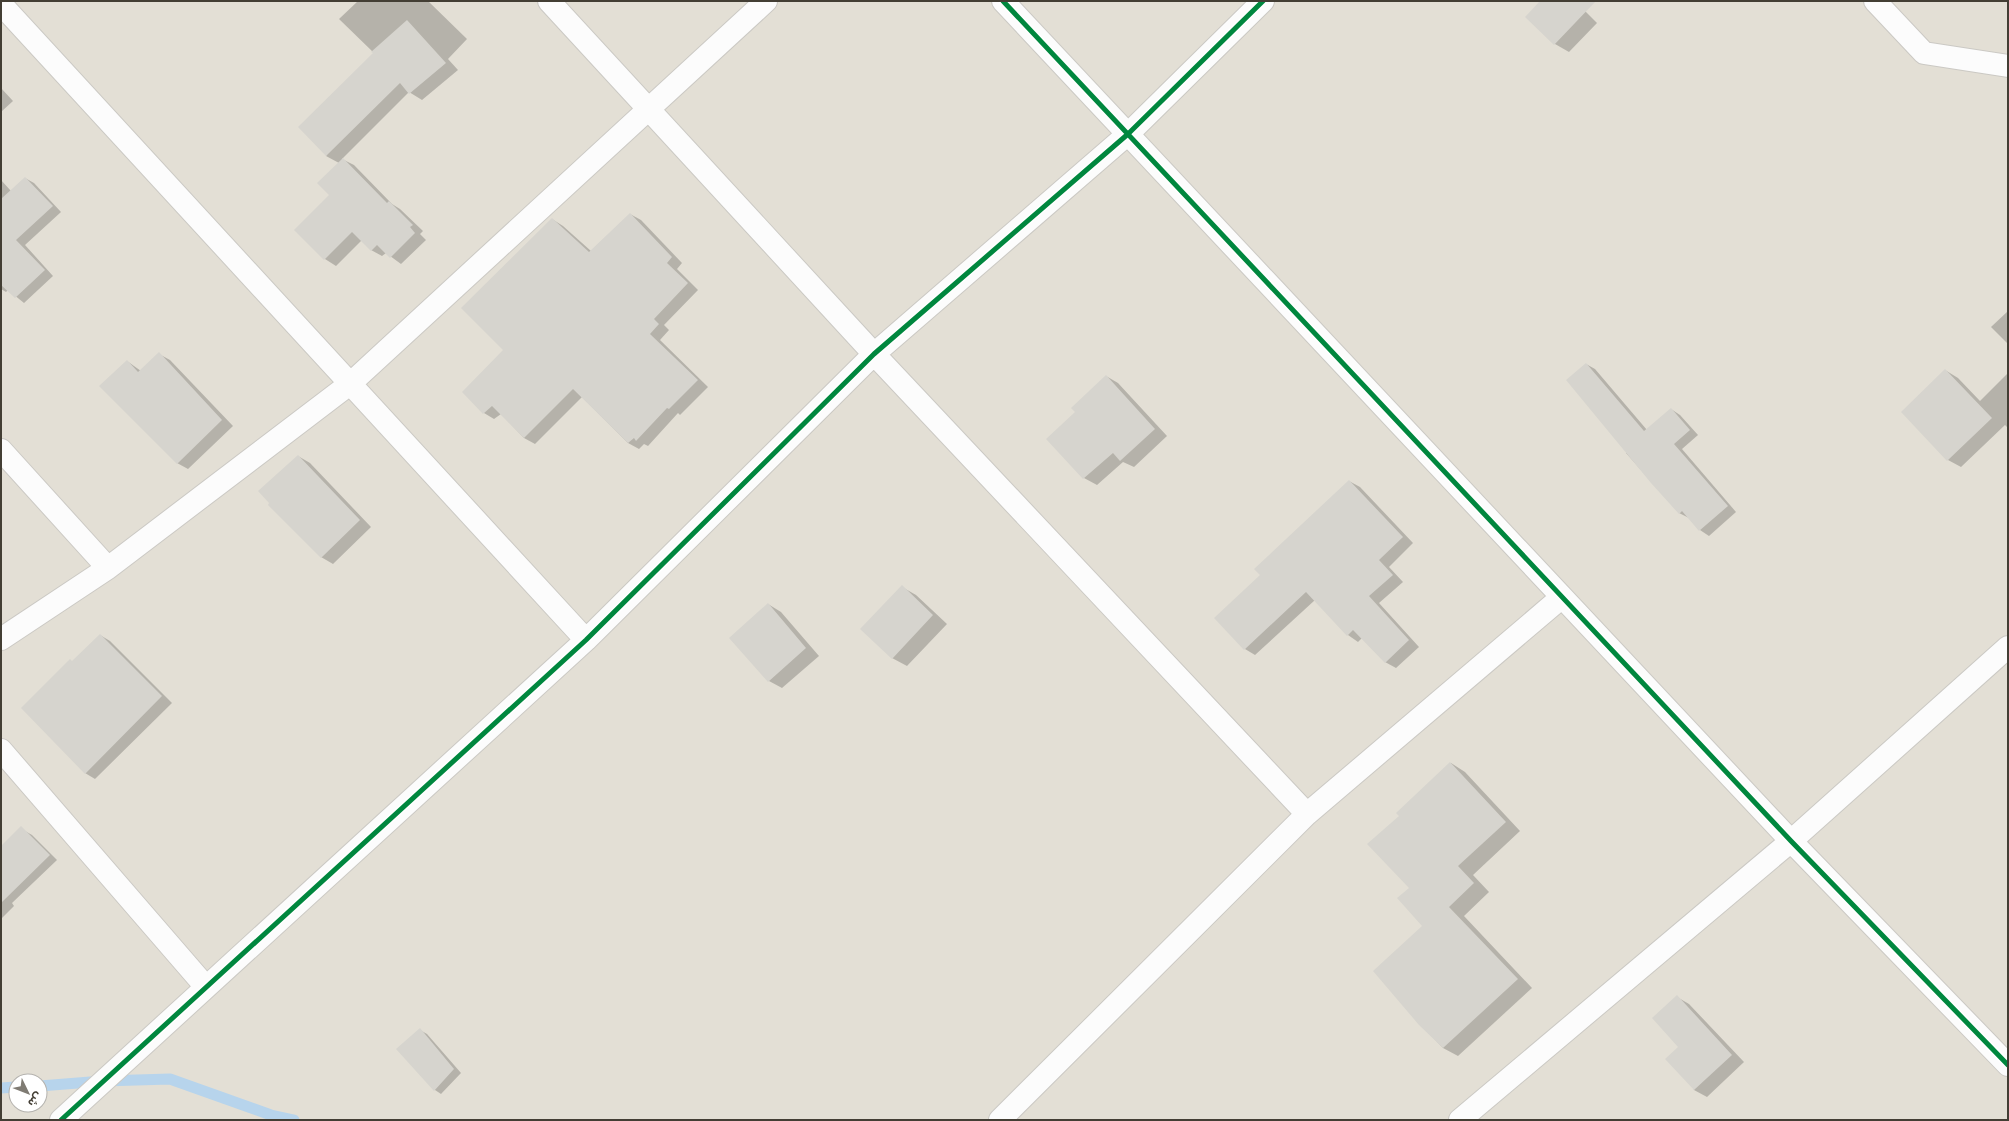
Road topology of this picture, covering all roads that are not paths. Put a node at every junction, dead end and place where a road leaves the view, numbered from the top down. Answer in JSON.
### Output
{"nodes":[{"id":1,"x":549,"y":1,"type":"edge"},
{"id":2,"x":766,"y":1,"type":"edge"},
{"id":3,"x":1003,"y":1,"type":"edge"},
{"id":4,"x":1263,"y":1,"type":"edge"},
{"id":5,"x":1875,"y":1,"type":"edge"},
{"id":6,"x":1,"y":4,"type":"edge"},
{"id":7,"x":2008,"y":66,"type":"edge"},
{"id":8,"x":649,"y":109,"type":"junction"},
{"id":9,"x":1128,"y":134,"type":"junction"},
{"id":10,"x":874,"y":354,"type":"junction"},
{"id":11,"x":351,"y":383,"type":"junction"},
{"id":12,"x":1,"y":450,"type":"edge"},
{"id":13,"x":108,"y":568,"type":"junction"},
{"id":14,"x":1562,"y":597,"type":"junction"},
{"id":15,"x":1,"y":639,"type":"edge"},
{"id":16,"x":586,"y":640,"type":"junction"},
{"id":17,"x":2008,"y":647,"type":"edge"},
{"id":18,"x":1,"y":750,"type":"edge"},
{"id":19,"x":1307,"y":814,"type":"junction"},
{"id":20,"x":1791,"y":841,"type":"junction"},
{"id":21,"x":206,"y":987,"type":"junction"},
{"id":22,"x":2008,"y":1065,"type":"edge"},
{"id":23,"x":61,"y":1120,"type":"edge"},
{"id":24,"x":1000,"y":1120,"type":"edge"},
{"id":25,"x":1460,"y":1120,"type":"edge"}],
"edges":[{"from":1,"to":8,"type":"street"},
{"from":2,"to":8,"type":"street"},
{"from":3,"to":9,"type":"street"},
{"from":4,"to":9,"type":"street"},
{"from":5,"to":7,"type":"street"},
{"from":6,"to":11,"type":"street"},
{"from":8,"to":10,"type":"street"},
{"from":8,"to":11,"type":"street"},
{"from":9,"to":10,"type":"street"},
{"from":9,"to":14,"type":"street"},
{"from":10,"to":16,"type":"street"},
{"from":10,"to":19,"type":"street"},
{"from":11,"to":13,"type":"street"},
{"from":11,"to":16,"type":"street"},
{"from":12,"to":13,"type":"street"},
{"from":13,"to":15,"type":"street"},
{"from":14,"to":19,"type":"street"},
{"from":14,"to":20,"type":"street"},
{"from":16,"to":21,"type":"street"},
{"from":17,"to":20,"type":"street"},
{"from":18,"to":21,"type":"street"},
{"from":19,"to":24,"type":"street"},
{"from":20,"to":22,"type":"street"},
{"from":20,"to":25,"type":"street"},
{"from":21,"to":23,"type":"street"}]}
